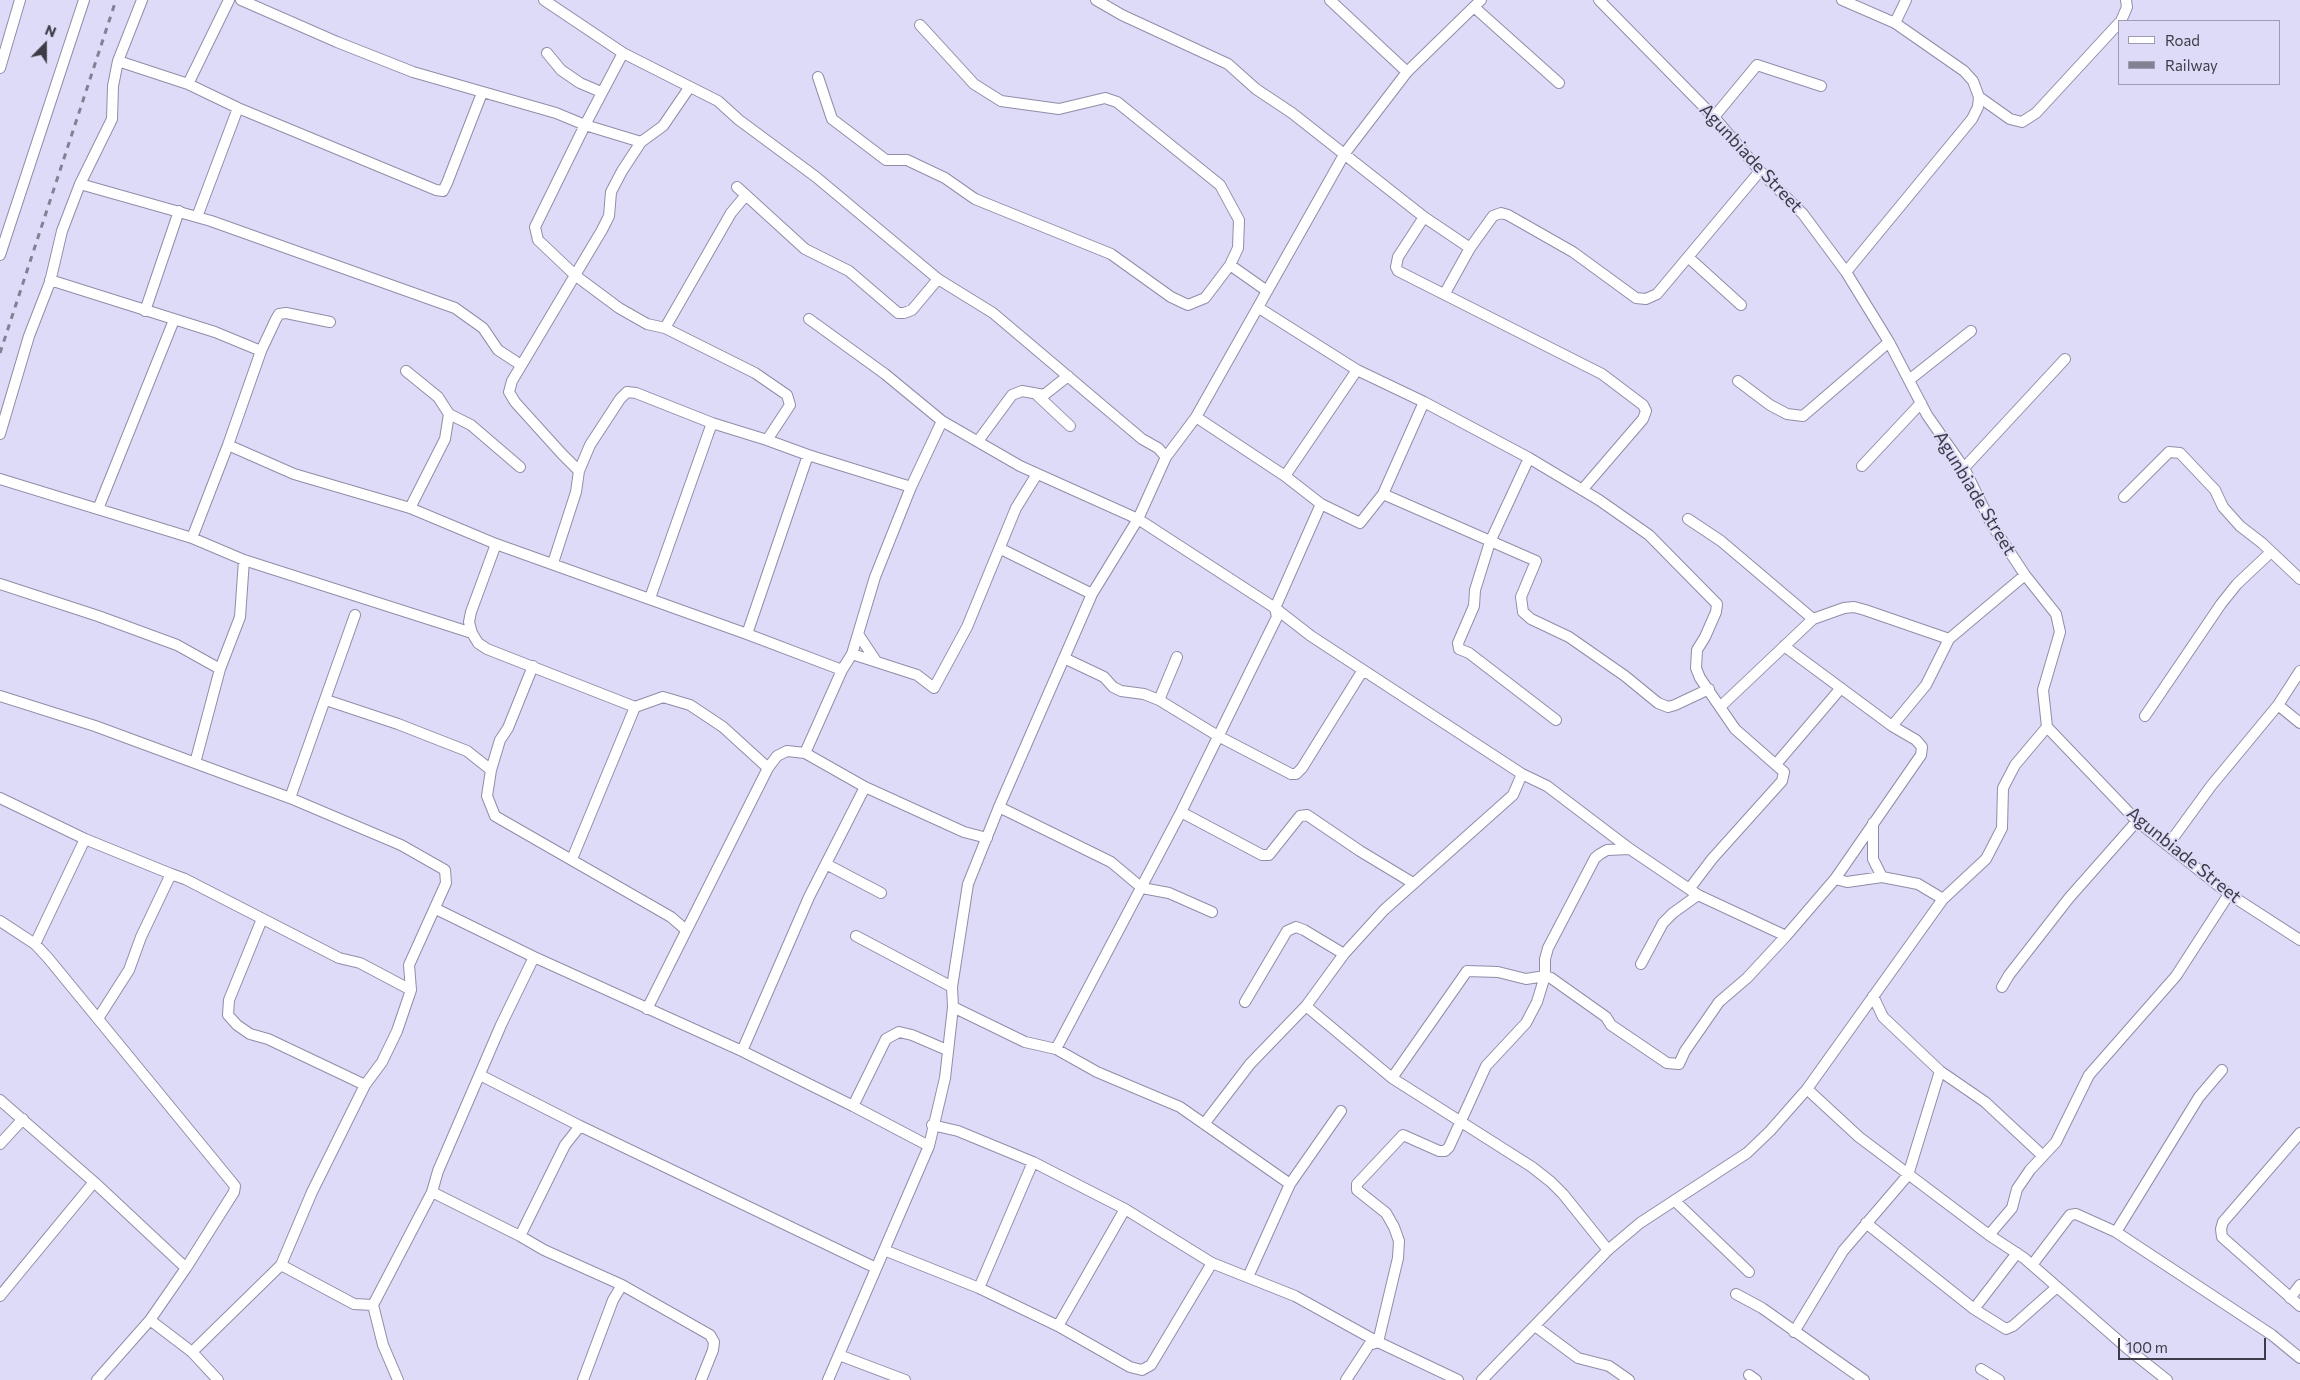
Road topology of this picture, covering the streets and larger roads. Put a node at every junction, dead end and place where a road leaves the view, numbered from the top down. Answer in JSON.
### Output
{"nodes":[{"id":1,"x":20,"y":0,"type":"edge"},
{"id":2,"x":84,"y":0,"type":"edge"},
{"id":3,"x":142,"y":0,"type":"edge"},
{"id":4,"x":229,"y":0,"type":"edge"},
{"id":5,"x":241,"y":0,"type":"edge"},
{"id":6,"x":544,"y":0,"type":"edge"},
{"id":7,"x":1096,"y":0,"type":"edge"},
{"id":8,"x":1330,"y":0,"type":"edge"},
{"id":9,"x":1599,"y":0,"type":"edge"},
{"id":10,"x":1842,"y":0,"type":"edge"},
{"id":11,"x":1906,"y":0,"type":"edge"},
{"id":12,"x":2126,"y":0,"type":"edge"},
{"id":13,"x":1478,"y":3,"type":"edge"},
{"id":14,"x":2121,"y":20,"type":"edge"},
{"id":15,"x":1895,"y":23,"type":"junction"},
{"id":16,"x":2118,"y":24,"type":"edge"},
{"id":17,"x":920,"y":25,"type":"dead end"},
{"id":18,"x":547,"y":53,"type":"dead end"},
{"id":19,"x":623,"y":53,"type":"junction"},
{"id":20,"x":118,"y":61,"type":"junction"},
{"id":21,"x":0,"y":68,"type":"edge"},
{"id":22,"x":1407,"y":72,"type":"junction"},
{"id":23,"x":818,"y":77,"type":"dead end"},
{"id":24,"x":1559,"y":83,"type":"dead end"},
{"id":25,"x":188,"y":84,"type":"junction"},
{"id":26,"x":1821,"y":86,"type":"dead end"},
{"id":27,"x":689,"y":88,"type":"junction"},
{"id":28,"x":482,"y":92,"type":"junction"},
{"id":29,"x":601,"y":92,"type":"junction"},
{"id":30,"x":1979,"y":97,"type":"junction"},
{"id":31,"x":238,"y":108,"type":"junction"},
{"id":32,"x":1714,"y":117,"type":"junction"},
{"id":33,"x":585,"y":125,"type":"junction"},
{"id":34,"x":641,"y":142,"type":"junction"},
{"id":35,"x":1345,"y":153,"type":"junction"},
{"id":36,"x":1760,"y":171,"type":"junction"},
{"id":37,"x":80,"y":184,"type":"junction"},
{"id":38,"x":738,"y":187,"type":"dead end"},
{"id":39,"x":746,"y":195,"type":"junction"},
{"id":40,"x":179,"y":212,"type":"junction"},
{"id":41,"x":197,"y":217,"type":"junction"},
{"id":42,"x":1424,"y":217,"type":"junction"},
{"id":43,"x":1470,"y":248,"type":"junction"},
{"id":44,"x":0,"y":255,"type":"edge"},
{"id":45,"x":1688,"y":256,"type":"junction"},
{"id":46,"x":1230,"y":265,"type":"junction"},
{"id":47,"x":1846,"y":272,"type":"junction"},
{"id":48,"x":576,"y":276,"type":"junction"},
{"id":49,"x":938,"y":278,"type":"junction"},
{"id":50,"x":50,"y":280,"type":"junction"},
{"id":51,"x":1268,"y":290,"type":"junction"},
{"id":52,"x":1445,"y":293,"type":"junction"},
{"id":53,"x":1741,"y":305,"type":"dead end"},
{"id":54,"x":1259,"y":308,"type":"junction"},
{"id":55,"x":145,"y":311,"type":"junction"},
{"id":56,"x":809,"y":318,"type":"dead end"},
{"id":57,"x":174,"y":320,"type":"junction"},
{"id":58,"x":330,"y":322,"type":"dead end"},
{"id":59,"x":665,"y":328,"type":"junction"},
{"id":60,"x":1971,"y":331,"type":"dead end"},
{"id":61,"x":1889,"y":342,"type":"junction"},
{"id":62,"x":261,"y":351,"type":"junction"},
{"id":63,"x":2065,"y":359,"type":"dead end"},
{"id":64,"x":521,"y":365,"type":"junction"},
{"id":65,"x":1357,"y":370,"type":"junction"},
{"id":66,"x":406,"y":371,"type":"dead end"},
{"id":67,"x":1068,"y":376,"type":"junction"},
{"id":68,"x":1909,"y":380,"type":"junction"},
{"id":69,"x":1738,"y":381,"type":"dead end"},
{"id":70,"x":1037,"y":395,"type":"junction"},
{"id":71,"x":1424,"y":402,"type":"junction"},
{"id":72,"x":1921,"y":404,"type":"junction"},
{"id":73,"x":449,"y":414,"type":"junction"},
{"id":74,"x":1196,"y":417,"type":"junction"},
{"id":75,"x":942,"y":421,"type":"junction"},
{"id":76,"x":712,"y":423,"type":"junction"},
{"id":77,"x":1070,"y":426,"type":"dead end"},
{"id":78,"x":0,"y":434,"type":"edge"},
{"id":79,"x":767,"y":440,"type":"junction"},
{"id":80,"x":978,"y":441,"type":"junction"},
{"id":81,"x":228,"y":445,"type":"junction"},
{"id":82,"x":808,"y":455,"type":"junction"},
{"id":83,"x":1166,"y":457,"type":"junction"},
{"id":84,"x":1529,"y":458,"type":"junction"},
{"id":85,"x":1862,"y":466,"type":"dead end"},
{"id":86,"x":520,"y":467,"type":"dead end"},
{"id":87,"x":1964,"y":468,"type":"junction"},
{"id":88,"x":579,"y":471,"type":"junction"},
{"id":89,"x":1037,"y":474,"type":"junction"},
{"id":90,"x":1285,"y":476,"type":"junction"},
{"id":91,"x":0,"y":479,"type":"edge"},
{"id":92,"x":911,"y":487,"type":"junction"},
{"id":93,"x":1582,"y":490,"type":"junction"},
{"id":94,"x":1383,"y":494,"type":"junction"},
{"id":95,"x":2124,"y":497,"type":"dead end"},
{"id":96,"x":1321,"y":504,"type":"junction"},
{"id":97,"x":410,"y":508,"type":"junction"},
{"id":98,"x":98,"y":509,"type":"junction"},
{"id":99,"x":1138,"y":518,"type":"junction"},
{"id":100,"x":1688,"y":520,"type":"dead end"},
{"id":101,"x":192,"y":538,"type":"junction"},
{"id":102,"x":1490,"y":542,"type":"junction"},
{"id":103,"x":496,"y":544,"type":"junction"},
{"id":104,"x":1001,"y":549,"type":"junction"},
{"id":105,"x":2271,"y":552,"type":"junction"},
{"id":106,"x":244,"y":560,"type":"junction"},
{"id":107,"x":553,"y":563,"type":"junction"},
{"id":108,"x":2025,"y":575,"type":"junction"},
{"id":109,"x":2300,"y":579,"type":"edge"},
{"id":110,"x":0,"y":584,"type":"edge"},
{"id":111,"x":1092,"y":594,"type":"junction"},
{"id":112,"x":650,"y":598,"type":"junction"},
{"id":113,"x":1275,"y":608,"type":"junction"},
{"id":114,"x":355,"y":615,"type":"dead end"},
{"id":115,"x":1813,"y":619,"type":"junction"},
{"id":116,"x":472,"y":633,"type":"junction"},
{"id":117,"x":747,"y":634,"type":"junction"},
{"id":118,"x":858,"y":634,"type":"junction"},
{"id":119,"x":1949,"y":639,"type":"junction"},
{"id":120,"x":1784,"y":646,"type":"junction"},
{"id":121,"x":852,"y":654,"type":"junction"},
{"id":122,"x":1177,"y":657,"type":"dead end"},
{"id":123,"x":1064,"y":658,"type":"junction"},
{"id":124,"x":876,"y":661,"type":"junction"},
{"id":125,"x":533,"y":666,"type":"junction"},
{"id":126,"x":220,"y":669,"type":"junction"},
{"id":127,"x":842,"y":670,"type":"junction"},
{"id":128,"x":1363,"y":670,"type":"junction"},
{"id":129,"x":2300,"y":671,"type":"edge"},
{"id":130,"x":1840,"y":688,"type":"junction"},
{"id":131,"x":1709,"y":689,"type":"junction"},
{"id":132,"x":0,"y":696,"type":"edge"},
{"id":133,"x":326,"y":700,"type":"junction"},
{"id":134,"x":1159,"y":700,"type":"junction"},
{"id":135,"x":2278,"y":705,"type":"junction"},
{"id":136,"x":635,"y":707,"type":"junction"},
{"id":137,"x":1720,"y":707,"type":"junction"},
{"id":138,"x":2145,"y":716,"type":"dead end"},
{"id":139,"x":1556,"y":720,"type":"dead end"},
{"id":140,"x":2300,"y":723,"type":"edge"},
{"id":141,"x":1892,"y":726,"type":"junction"},
{"id":142,"x":2047,"y":727,"type":"junction"},
{"id":143,"x":1218,"y":736,"type":"junction"},
{"id":144,"x":805,"y":753,"type":"junction"},
{"id":145,"x":195,"y":763,"type":"junction"},
{"id":146,"x":1777,"y":764,"type":"junction"},
{"id":147,"x":768,"y":768,"type":"junction"},
{"id":148,"x":491,"y":770,"type":"junction"},
{"id":149,"x":1522,"y":774,"type":"junction"},
{"id":150,"x":865,"y":787,"type":"junction"},
{"id":151,"x":0,"y":798,"type":"edge"},
{"id":152,"x":290,"y":798,"type":"junction"},
{"id":153,"x":999,"y":807,"type":"junction"},
{"id":154,"x":1181,"y":812,"type":"junction"},
{"id":155,"x":2137,"y":821,"type":"junction"},
{"id":156,"x":1873,"y":824,"type":"junction"},
{"id":157,"x":987,"y":838,"type":"junction"},
{"id":158,"x":85,"y":839,"type":"junction"},
{"id":159,"x":2168,"y":845,"type":"junction"},
{"id":160,"x":1630,"y":849,"type":"junction"},
{"id":161,"x":572,"y":859,"type":"junction"},
{"id":162,"x":826,"y":864,"type":"junction"},
{"id":163,"x":172,"y":874,"type":"junction"},
{"id":164,"x":1882,"y":877,"type":"junction"},
{"id":165,"x":1835,"y":879,"type":"junction"},
{"id":166,"x":1413,"y":883,"type":"junction"},
{"id":167,"x":1142,"y":888,"type":"junction"},
{"id":168,"x":1690,"y":888,"type":"junction"},
{"id":169,"x":881,"y":893,"type":"dead end"},
{"id":170,"x":2229,"y":894,"type":"junction"},
{"id":171,"x":1698,"y":895,"type":"junction"},
{"id":172,"x":1943,"y":899,"type":"junction"},
{"id":173,"x":436,"y":909,"type":"junction"},
{"id":174,"x":1212,"y":912,"type":"dead end"},
{"id":175,"x":262,"y":919,"type":"junction"},
{"id":176,"x":0,"y":921,"type":"edge"},
{"id":177,"x":686,"y":930,"type":"junction"},
{"id":178,"x":856,"y":936,"type":"dead end"},
{"id":179,"x":1786,"y":936,"type":"junction"},
{"id":180,"x":2300,"y":940,"type":"edge"},
{"id":181,"x":35,"y":944,"type":"junction"},
{"id":182,"x":1344,"y":954,"type":"junction"},
{"id":183,"x":534,"y":957,"type":"junction"},
{"id":184,"x":1641,"y":964,"type":"dead end"},
{"id":185,"x":1545,"y":976,"type":"junction"},
{"id":186,"x":952,"y":987,"type":"junction"},
{"id":187,"x":2002,"y":987,"type":"dead end"},
{"id":188,"x":411,"y":990,"type":"junction"},
{"id":189,"x":1873,"y":996,"type":"junction"},
{"id":190,"x":1245,"y":1002,"type":"dead end"},
{"id":191,"x":1306,"y":1006,"type":"junction"},
{"id":192,"x":953,"y":1007,"type":"junction"},
{"id":193,"x":648,"y":1009,"type":"junction"},
{"id":194,"x":99,"y":1017,"type":"junction"},
{"id":195,"x":1056,"y":1049,"type":"junction"},
{"id":196,"x":947,"y":1050,"type":"junction"},
{"id":197,"x":742,"y":1051,"type":"junction"},
{"id":198,"x":2222,"y":1070,"type":"dead end"},
{"id":199,"x":1940,"y":1071,"type":"junction"},
{"id":200,"x":480,"y":1075,"type":"junction"},
{"id":201,"x":1392,"y":1078,"type":"junction"},
{"id":202,"x":365,"y":1085,"type":"junction"},
{"id":203,"x":1807,"y":1089,"type":"junction"},
{"id":204,"x":0,"y":1100,"type":"edge"},
{"id":205,"x":853,"y":1106,"type":"junction"},
{"id":206,"x":1341,"y":1111,"type":"dead end"},
{"id":207,"x":23,"y":1119,"type":"junction"},
{"id":208,"x":1461,"y":1121,"type":"junction"},
{"id":209,"x":932,"y":1124,"type":"junction"},
{"id":210,"x":1204,"y":1124,"type":"junction"},
{"id":211,"x":580,"y":1126,"type":"junction"},
{"id":212,"x":2300,"y":1133,"type":"edge"},
{"id":213,"x":0,"y":1144,"type":"edge"},
{"id":214,"x":928,"y":1146,"type":"junction"},
{"id":215,"x":2042,"y":1156,"type":"junction"},
{"id":216,"x":1033,"y":1162,"type":"junction"},
{"id":217,"x":1908,"y":1174,"type":"junction"},
{"id":218,"x":94,"y":1182,"type":"junction"},
{"id":219,"x":1290,"y":1184,"type":"junction"},
{"id":220,"x":432,"y":1192,"type":"junction"},
{"id":221,"x":1675,"y":1201,"type":"junction"},
{"id":222,"x":1125,"y":1209,"type":"junction"},
{"id":223,"x":1866,"y":1223,"type":"junction"},
{"id":224,"x":2116,"y":1232,"type":"junction"},
{"id":225,"x":1989,"y":1235,"type":"junction"},
{"id":226,"x":520,"y":1236,"type":"junction"},
{"id":227,"x":884,"y":1250,"type":"junction"},
{"id":228,"x":1608,"y":1250,"type":"junction"},
{"id":229,"x":2017,"y":1253,"type":"junction"},
{"id":230,"x":1212,"y":1263,"type":"junction"},
{"id":231,"x":2032,"y":1265,"type":"junction"},
{"id":232,"x":282,"y":1266,"type":"junction"},
{"id":233,"x":186,"y":1268,"type":"junction"},
{"id":234,"x":876,"y":1268,"type":"junction"},
{"id":235,"x":1749,"y":1272,"type":"dead end"},
{"id":236,"x":1248,"y":1277,"type":"junction"},
{"id":237,"x":622,"y":1286,"type":"junction"},
{"id":238,"x":2300,"y":1286,"type":"edge"},
{"id":239,"x":2057,"y":1287,"type":"junction"},
{"id":240,"x":979,"y":1288,"type":"junction"},
{"id":241,"x":1736,"y":1294,"type":"dead end"},
{"id":242,"x":0,"y":1296,"type":"edge"},
{"id":243,"x":2290,"y":1298,"type":"junction"},
{"id":244,"x":373,"y":1304,"type":"junction"},
{"id":245,"x":2300,"y":1306,"type":"edge"},
{"id":246,"x":1974,"y":1309,"type":"junction"},
{"id":247,"x":150,"y":1320,"type":"junction"},
{"id":248,"x":1058,"y":1326,"type":"junction"},
{"id":249,"x":1535,"y":1326,"type":"junction"},
{"id":250,"x":1794,"y":1332,"type":"junction"},
{"id":251,"x":1378,"y":1342,"type":"junction"},
{"id":252,"x":192,"y":1352,"type":"junction"},
{"id":253,"x":839,"y":1355,"type":"junction"},
{"id":254,"x":2300,"y":1358,"type":"edge"},
{"id":255,"x":1981,"y":1368,"type":"dead end"},
{"id":256,"x":97,"y":1380,"type":"edge"},
{"id":257,"x":218,"y":1380,"type":"edge"},
{"id":258,"x":398,"y":1380,"type":"edge"},
{"id":259,"x":583,"y":1380,"type":"edge"},
{"id":260,"x":701,"y":1380,"type":"edge"},
{"id":261,"x":828,"y":1380,"type":"edge"},
{"id":262,"x":905,"y":1380,"type":"edge"},
{"id":263,"x":1346,"y":1380,"type":"edge"},
{"id":264,"x":1458,"y":1380,"type":"edge"},
{"id":265,"x":1482,"y":1380,"type":"edge"},
{"id":266,"x":1629,"y":1380,"type":"edge"},
{"id":267,"x":1864,"y":1380,"type":"edge"},
{"id":268,"x":1999,"y":1380,"type":"edge"},
{"id":269,"x":2167,"y":1380,"type":"edge"}],
"edges":[{"from":1,"to":21,"type":"street"},
{"from":2,"to":44,"type":"street"},
{"from":3,"to":20,"type":"street"},
{"from":4,"to":25,"type":"street"},
{"from":5,"to":28,"type":"street"},
{"from":6,"to":19,"type":"street"},
{"from":7,"to":35,"type":"street"},
{"from":8,"to":22,"type":"street"},
{"from":9,"to":32,"type":"street","name":"Agunbiade Street"},
{"from":10,"to":15,"type":"street"},
{"from":11,"to":15,"type":"street"},
{"from":12,"to":14,"type":"street"},
{"from":13,"to":22,"type":"street"},
{"from":13,"to":24,"type":"street"},
{"from":15,"to":30,"type":"street"},
{"from":16,"to":30,"type":"street"},
{"from":17,"to":46,"type":"street"},
{"from":18,"to":29,"type":"street"},
{"from":19,"to":27,"type":"street"},
{"from":19,"to":29,"type":"street"},
{"from":20,"to":25,"type":"street"},
{"from":20,"to":37,"type":"street"},
{"from":22,"to":35,"type":"street"},
{"from":23,"to":46,"type":"street"},
{"from":25,"to":31,"type":"street"},
{"from":26,"to":32,"type":"street"},
{"from":27,"to":34,"type":"street"},
{"from":27,"to":49,"type":"street"},
{"from":28,"to":31,"type":"street"},
{"from":28,"to":33,"type":"street"},
{"from":29,"to":33,"type":"street"},
{"from":30,"to":47,"type":"street"},
{"from":31,"to":41,"type":"street"},
{"from":32,"to":36,"type":"street","name":"Agunbiade Street"},
{"from":33,"to":34,"type":"street"},
{"from":33,"to":48,"type":"street"},
{"from":34,"to":48,"type":"street"},
{"from":35,"to":42,"type":"street"},
{"from":35,"to":51,"type":"street"},
{"from":36,"to":45,"type":"street"},
{"from":36,"to":47,"type":"street","name":"Agunbiade Street"},
{"from":37,"to":40,"type":"street"},
{"from":37,"to":50,"type":"street"},
{"from":38,"to":39,"type":"street"},
{"from":39,"to":49,"type":"street"},
{"from":39,"to":59,"type":"street"},
{"from":40,"to":41,"type":"street"},
{"from":40,"to":55,"type":"street"},
{"from":41,"to":64,"type":"street"},
{"from":42,"to":43,"type":"street"},
{"from":42,"to":52,"type":"street"},
{"from":43,"to":45,"type":"street"},
{"from":43,"to":52,"type":"street"},
{"from":45,"to":53,"type":"street"},
{"from":46,"to":51,"type":"street"},
{"from":47,"to":61,"type":"street","name":"Agunbiade Street"},
{"from":48,"to":59,"type":"street"},
{"from":48,"to":64,"type":"street"},
{"from":49,"to":67,"type":"street"},
{"from":50,"to":55,"type":"street"},
{"from":50,"to":78,"type":"street"},
{"from":51,"to":54,"type":"street"},
{"from":52,"to":93,"type":"street"},
{"from":54,"to":65,"type":"street"},
{"from":54,"to":74,"type":"street"},
{"from":55,"to":57,"type":"street"},
{"from":56,"to":75,"type":"street"},
{"from":57,"to":62,"type":"street"},
{"from":57,"to":98,"type":"street"},
{"from":58,"to":62,"type":"street"},
{"from":59,"to":79,"type":"street"},
{"from":60,"to":68,"type":"street"},
{"from":61,"to":68,"type":"street","name":"Agunbiade Street"},
{"from":61,"to":69,"type":"street"},
{"from":62,"to":81,"type":"street"},
{"from":63,"to":87,"type":"street"},
{"from":64,"to":88,"type":"street"},
{"from":65,"to":71,"type":"street"},
{"from":65,"to":90,"type":"street"},
{"from":66,"to":73,"type":"street"},
{"from":67,"to":70,"type":"street"},
{"from":67,"to":83,"type":"street"},
{"from":68,"to":72,"type":"street","name":"Agunbiade Street"},
{"from":70,"to":77,"type":"street"},
{"from":70,"to":80,"type":"street"},
{"from":71,"to":84,"type":"street"},
{"from":71,"to":94,"type":"street"},
{"from":72,"to":85,"type":"street"},
{"from":72,"to":87,"type":"street","name":"Agunbiade Street"},
{"from":73,"to":86,"type":"street"},
{"from":73,"to":97,"type":"street"},
{"from":74,"to":83,"type":"street"},
{"from":74,"to":90,"type":"street"},
{"from":75,"to":80,"type":"street"},
{"from":75,"to":92,"type":"street"},
{"from":76,"to":79,"type":"street"},
{"from":76,"to":88,"type":"street"},
{"from":76,"to":112,"type":"street"},
{"from":79,"to":82,"type":"street"},
{"from":80,"to":89,"type":"street"},
{"from":81,"to":97,"type":"street"},
{"from":81,"to":101,"type":"street"},
{"from":82,"to":92,"type":"street"},
{"from":82,"to":117,"type":"street"},
{"from":83,"to":99,"type":"street"},
{"from":84,"to":93,"type":"street"},
{"from":84,"to":102,"type":"street"},
{"from":87,"to":108,"type":"street","name":"Agunbiade Street"},
{"from":88,"to":107,"type":"street"},
{"from":89,"to":99,"type":"street"},
{"from":89,"to":104,"type":"street"},
{"from":90,"to":96,"type":"street"},
{"from":91,"to":98,"type":"street"},
{"from":92,"to":118,"type":"street"},
{"from":93,"to":131,"type":"street"},
{"from":94,"to":96,"type":"street"},
{"from":94,"to":102,"type":"street"},
{"from":95,"to":105,"type":"street"},
{"from":96,"to":113,"type":"street"},
{"from":97,"to":103,"type":"street"},
{"from":98,"to":101,"type":"street"},
{"from":99,"to":111,"type":"street"},
{"from":99,"to":113,"type":"street"},
{"from":100,"to":115,"type":"street"},
{"from":101,"to":106,"type":"street"},
{"from":102,"to":131,"type":"street"},
{"from":102,"to":139,"type":"street"},
{"from":103,"to":107,"type":"street"},
{"from":103,"to":116,"type":"street"},
{"from":104,"to":111,"type":"street"},
{"from":104,"to":124,"type":"street"},
{"from":105,"to":109,"type":"street"},
{"from":105,"to":138,"type":"street"},
{"from":106,"to":116,"type":"street"},
{"from":106,"to":126,"type":"street"},
{"from":107,"to":112,"type":"street"},
{"from":108,"to":119,"type":"street"},
{"from":108,"to":142,"type":"street","name":"Agunbiade Street"},
{"from":110,"to":126,"type":"street"},
{"from":111,"to":123,"type":"street"},
{"from":112,"to":117,"type":"street"},
{"from":113,"to":128,"type":"street"},
{"from":113,"to":143,"type":"street"},
{"from":114,"to":133,"type":"street"},
{"from":115,"to":119,"type":"street"},
{"from":115,"to":120,"type":"street"},
{"from":116,"to":125,"type":"street"},
{"from":117,"to":127,"type":"street"},
{"from":118,"to":121,"type":"street"},
{"from":118,"to":124,"type":"street"},
{"from":119,"to":141,"type":"street"},
{"from":120,"to":130,"type":"street"},
{"from":120,"to":137,"type":"street"},
{"from":121,"to":124,"type":"street"},
{"from":121,"to":127,"type":"street"},
{"from":122,"to":134,"type":"street"},
{"from":123,"to":134,"type":"street"},
{"from":123,"to":153,"type":"street"},
{"from":125,"to":136,"type":"street"},
{"from":125,"to":148,"type":"street"},
{"from":126,"to":145,"type":"street"},
{"from":127,"to":144,"type":"street"},
{"from":128,"to":143,"type":"street"},
{"from":128,"to":149,"type":"street"},
{"from":129,"to":135,"type":"street"},
{"from":130,"to":141,"type":"street"},
{"from":130,"to":146,"type":"street"},
{"from":131,"to":137,"type":"street"},
{"from":132,"to":145,"type":"street"},
{"from":133,"to":148,"type":"street"},
{"from":133,"to":152,"type":"street"},
{"from":134,"to":143,"type":"street"},
{"from":135,"to":140,"type":"street"},
{"from":135,"to":159,"type":"street"},
{"from":136,"to":147,"type":"street"},
{"from":136,"to":161,"type":"street"},
{"from":137,"to":146,"type":"street"},
{"from":141,"to":156,"type":"street"},
{"from":142,"to":155,"type":"street","name":"Agunbiade Street"},
{"from":142,"to":172,"type":"street"},
{"from":143,"to":154,"type":"street"},
{"from":144,"to":147,"type":"street"},
{"from":144,"to":150,"type":"street"},
{"from":145,"to":152,"type":"street"},
{"from":146,"to":168,"type":"street"},
{"from":147,"to":177,"type":"street"},
{"from":148,"to":161,"type":"street"},
{"from":149,"to":160,"type":"street"},
{"from":149,"to":166,"type":"street"},
{"from":150,"to":157,"type":"street"},
{"from":150,"to":162,"type":"street"},
{"from":151,"to":158,"type":"street"},
{"from":152,"to":173,"type":"street"},
{"from":153,"to":157,"type":"street"},
{"from":153,"to":167,"type":"street"},
{"from":154,"to":166,"type":"street"},
{"from":154,"to":167,"type":"street"},
{"from":155,"to":159,"type":"street","name":"Agunbiade Street"},
{"from":155,"to":187,"type":"street"},
{"from":156,"to":164,"type":"street"},
{"from":156,"to":165,"type":"street"},
{"from":157,"to":186,"type":"street"},
{"from":158,"to":163,"type":"street"},
{"from":158,"to":181,"type":"street"},
{"from":159,"to":170,"type":"street","name":"Agunbiade Street"},
{"from":160,"to":168,"type":"street"},
{"from":160,"to":185,"type":"street"},
{"from":161,"to":177,"type":"street"},
{"from":162,"to":169,"type":"street"},
{"from":162,"to":197,"type":"street"},
{"from":163,"to":175,"type":"street"},
{"from":163,"to":194,"type":"street"},
{"from":164,"to":165,"type":"street"},
{"from":164,"to":172,"type":"street"},
{"from":165,"to":179,"type":"street"},
{"from":166,"to":182,"type":"street"},
{"from":167,"to":174,"type":"street"},
{"from":167,"to":195,"type":"street"},
{"from":168,"to":171,"type":"street"},
{"from":170,"to":180,"type":"street","name":"Agunbiade Street"},
{"from":170,"to":215,"type":"street"},
{"from":171,"to":179,"type":"street"},
{"from":171,"to":184,"type":"street"},
{"from":172,"to":189,"type":"street"},
{"from":173,"to":183,"type":"street"},
{"from":173,"to":188,"type":"street"},
{"from":175,"to":188,"type":"street"},
{"from":175,"to":202,"type":"street"},
{"from":176,"to":181,"type":"street"},
{"from":177,"to":193,"type":"street"},
{"from":178,"to":186,"type":"street"},
{"from":179,"to":185,"type":"street"},
{"from":181,"to":194,"type":"street"},
{"from":182,"to":190,"type":"street"},
{"from":182,"to":191,"type":"street"},
{"from":183,"to":193,"type":"street"},
{"from":183,"to":200,"type":"street"},
{"from":185,"to":201,"type":"street"},
{"from":185,"to":208,"type":"street"},
{"from":186,"to":192,"type":"street"},
{"from":188,"to":202,"type":"street"},
{"from":189,"to":199,"type":"street"},
{"from":189,"to":203,"type":"street"},
{"from":191,"to":201,"type":"street"},
{"from":191,"to":210,"type":"street"},
{"from":192,"to":195,"type":"street"},
{"from":192,"to":196,"type":"street"},
{"from":193,"to":197,"type":"street"},
{"from":194,"to":233,"type":"street"},
{"from":195,"to":210,"type":"street"},
{"from":196,"to":205,"type":"street"},
{"from":196,"to":209,"type":"street"},
{"from":197,"to":205,"type":"street"},
{"from":198,"to":224,"type":"street"},
{"from":199,"to":215,"type":"street"},
{"from":199,"to":217,"type":"street"},
{"from":200,"to":211,"type":"street"},
{"from":200,"to":220,"type":"street"},
{"from":201,"to":208,"type":"street"},
{"from":202,"to":232,"type":"street"},
{"from":203,"to":217,"type":"street"},
{"from":203,"to":221,"type":"street"},
{"from":204,"to":207,"type":"street"},
{"from":205,"to":214,"type":"street"},
{"from":206,"to":219,"type":"street"},
{"from":207,"to":213,"type":"street"},
{"from":207,"to":218,"type":"street"},
{"from":208,"to":228,"type":"street"},
{"from":208,"to":251,"type":"street"},
{"from":209,"to":214,"type":"street"},
{"from":209,"to":216,"type":"street"},
{"from":210,"to":219,"type":"street"},
{"from":211,"to":226,"type":"street"},
{"from":211,"to":234,"type":"street"},
{"from":212,"to":243,"type":"street"},
{"from":214,"to":227,"type":"street"},
{"from":215,"to":225,"type":"street"},
{"from":216,"to":222,"type":"street"},
{"from":216,"to":240,"type":"street"},
{"from":217,"to":223,"type":"street"},
{"from":217,"to":225,"type":"street"},
{"from":218,"to":233,"type":"street"},
{"from":218,"to":242,"type":"street"},
{"from":219,"to":236,"type":"street"},
{"from":220,"to":226,"type":"street"},
{"from":220,"to":244,"type":"street"},
{"from":221,"to":228,"type":"street"},
{"from":221,"to":235,"type":"street"},
{"from":222,"to":230,"type":"street"},
{"from":222,"to":248,"type":"street"},
{"from":223,"to":246,"type":"street"},
{"from":223,"to":250,"type":"street"},
{"from":224,"to":231,"type":"street"},
{"from":224,"to":254,"type":"street"},
{"from":225,"to":229,"type":"street"},
{"from":226,"to":237,"type":"street"},
{"from":227,"to":234,"type":"street"},
{"from":227,"to":240,"type":"street"},
{"from":228,"to":249,"type":"street"},
{"from":229,"to":231,"type":"street"},
{"from":229,"to":246,"type":"street"},
{"from":230,"to":236,"type":"street"},
{"from":230,"to":248,"type":"street"},
{"from":231,"to":239,"type":"street"},
{"from":232,"to":244,"type":"street"},
{"from":232,"to":252,"type":"street"},
{"from":233,"to":247,"type":"street"},
{"from":234,"to":253,"type":"street"},
{"from":236,"to":251,"type":"street"},
{"from":237,"to":259,"type":"street"},
{"from":237,"to":260,"type":"street"},
{"from":238,"to":243,"type":"street"},
{"from":239,"to":246,"type":"street"},
{"from":239,"to":269,"type":"street"},
{"from":240,"to":248,"type":"street"},
{"from":241,"to":250,"type":"street"},
{"from":243,"to":245,"type":"street"},
{"from":244,"to":258,"type":"street"},
{"from":247,"to":252,"type":"street"},
{"from":247,"to":256,"type":"street"},
{"from":249,"to":265,"type":"street"},
{"from":249,"to":266,"type":"street"},
{"from":250,"to":267,"type":"street"},
{"from":251,"to":263,"type":"street"},
{"from":251,"to":264,"type":"street"},
{"from":252,"to":257,"type":"street"},
{"from":253,"to":261,"type":"street"},
{"from":253,"to":262,"type":"street"},
{"from":255,"to":268,"type":"street"}]}
